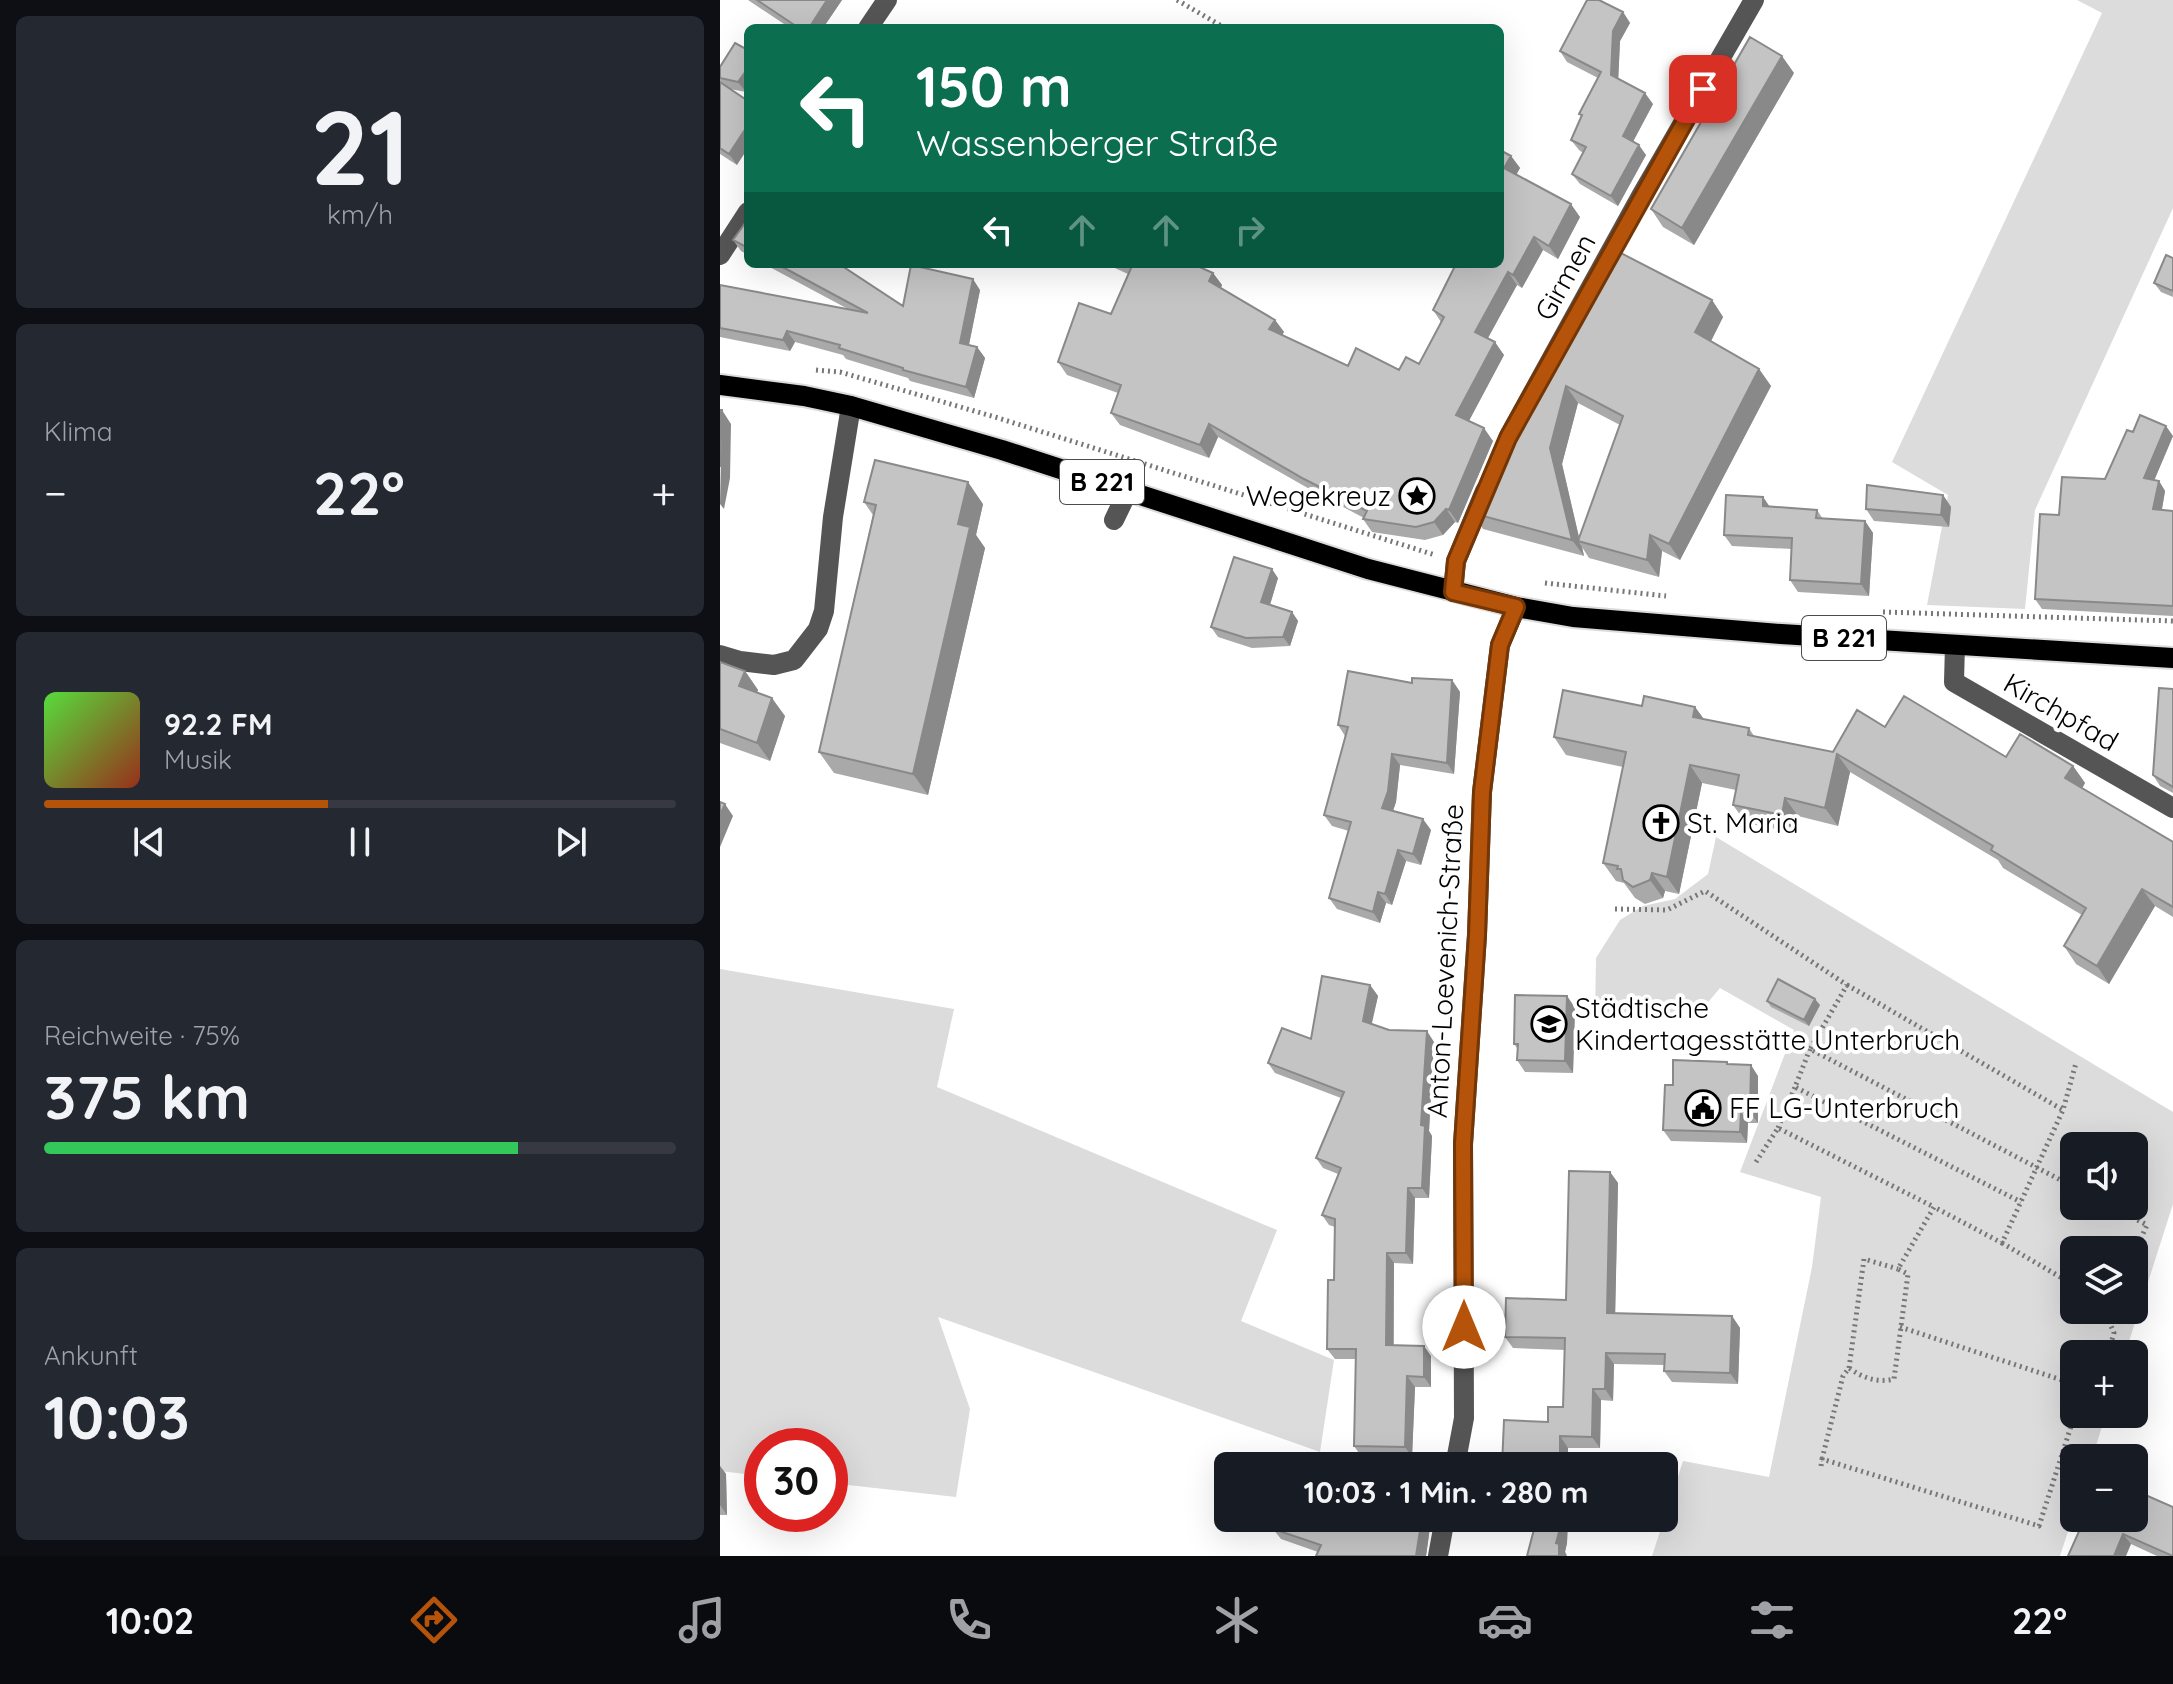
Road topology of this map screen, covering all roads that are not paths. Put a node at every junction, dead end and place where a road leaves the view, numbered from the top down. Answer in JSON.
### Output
{"nodes":[{"id":1,"x":887,"y":0,"type":"edge"},
{"id":2,"x":1754,"y":0,"type":"edge"},
{"id":3,"x":871,"y":24,"type":"edge"},
{"id":4,"x":744,"y":218,"type":"edge"},
{"id":5,"x":720,"y":255,"type":"edge"},
{"id":6,"x":720,"y":385,"type":"edge"},
{"id":7,"x":851,"y":406,"type":"junction"},
{"id":8,"x":1502,"y":451,"type":"edge"},
{"id":9,"x":1491,"y":479,"type":"edge"},
{"id":10,"x":1128,"y":491,"type":"junction"},
{"id":11,"x":1114,"y":520,"type":"dead end"},
{"id":12,"x":1453,"y":592,"type":"junction"},
{"id":13,"x":1516,"y":607,"type":"junction"},
{"id":14,"x":1955,"y":645,"type":"junction"},
{"id":15,"x":720,"y":655,"type":"edge"},
{"id":16,"x":2173,"y":658,"type":"edge"},
{"id":17,"x":2173,"y":808,"type":"edge"},
{"id":18,"x":1458,"y":1452,"type":"edge"},
{"id":19,"x":1442,"y":1532,"type":"edge"},
{"id":20,"x":1438,"y":1556,"type":"edge"}],
"edges":[{"from":1,"to":3,"type":"street"},
{"from":2,"to":8,"type":"street","name":"Girmen"},
{"from":4,"to":5,"type":"street"},
{"from":6,"to":7,"type":"main road","number":"B 221"},
{"from":7,"to":10,"type":"main road","number":"B 221"},
{"from":7,"to":15,"type":"street"},
{"from":9,"to":12,"type":"street"},
{"from":10,"to":11,"type":"street"},
{"from":10,"to":12,"type":"main road","number":"B 221"},
{"from":12,"to":13,"type":"main road","number":"B 221"},
{"from":13,"to":14,"type":"main road","number":"B 221"},
{"from":13,"to":18,"type":"street","name":"Anton-Loevenich-Straße"},
{"from":14,"to":16,"type":"main road","number":"B 221"},
{"from":14,"to":17,"type":"street","name":"Kirchpfad"},
{"from":19,"to":20,"type":"street"}]}
